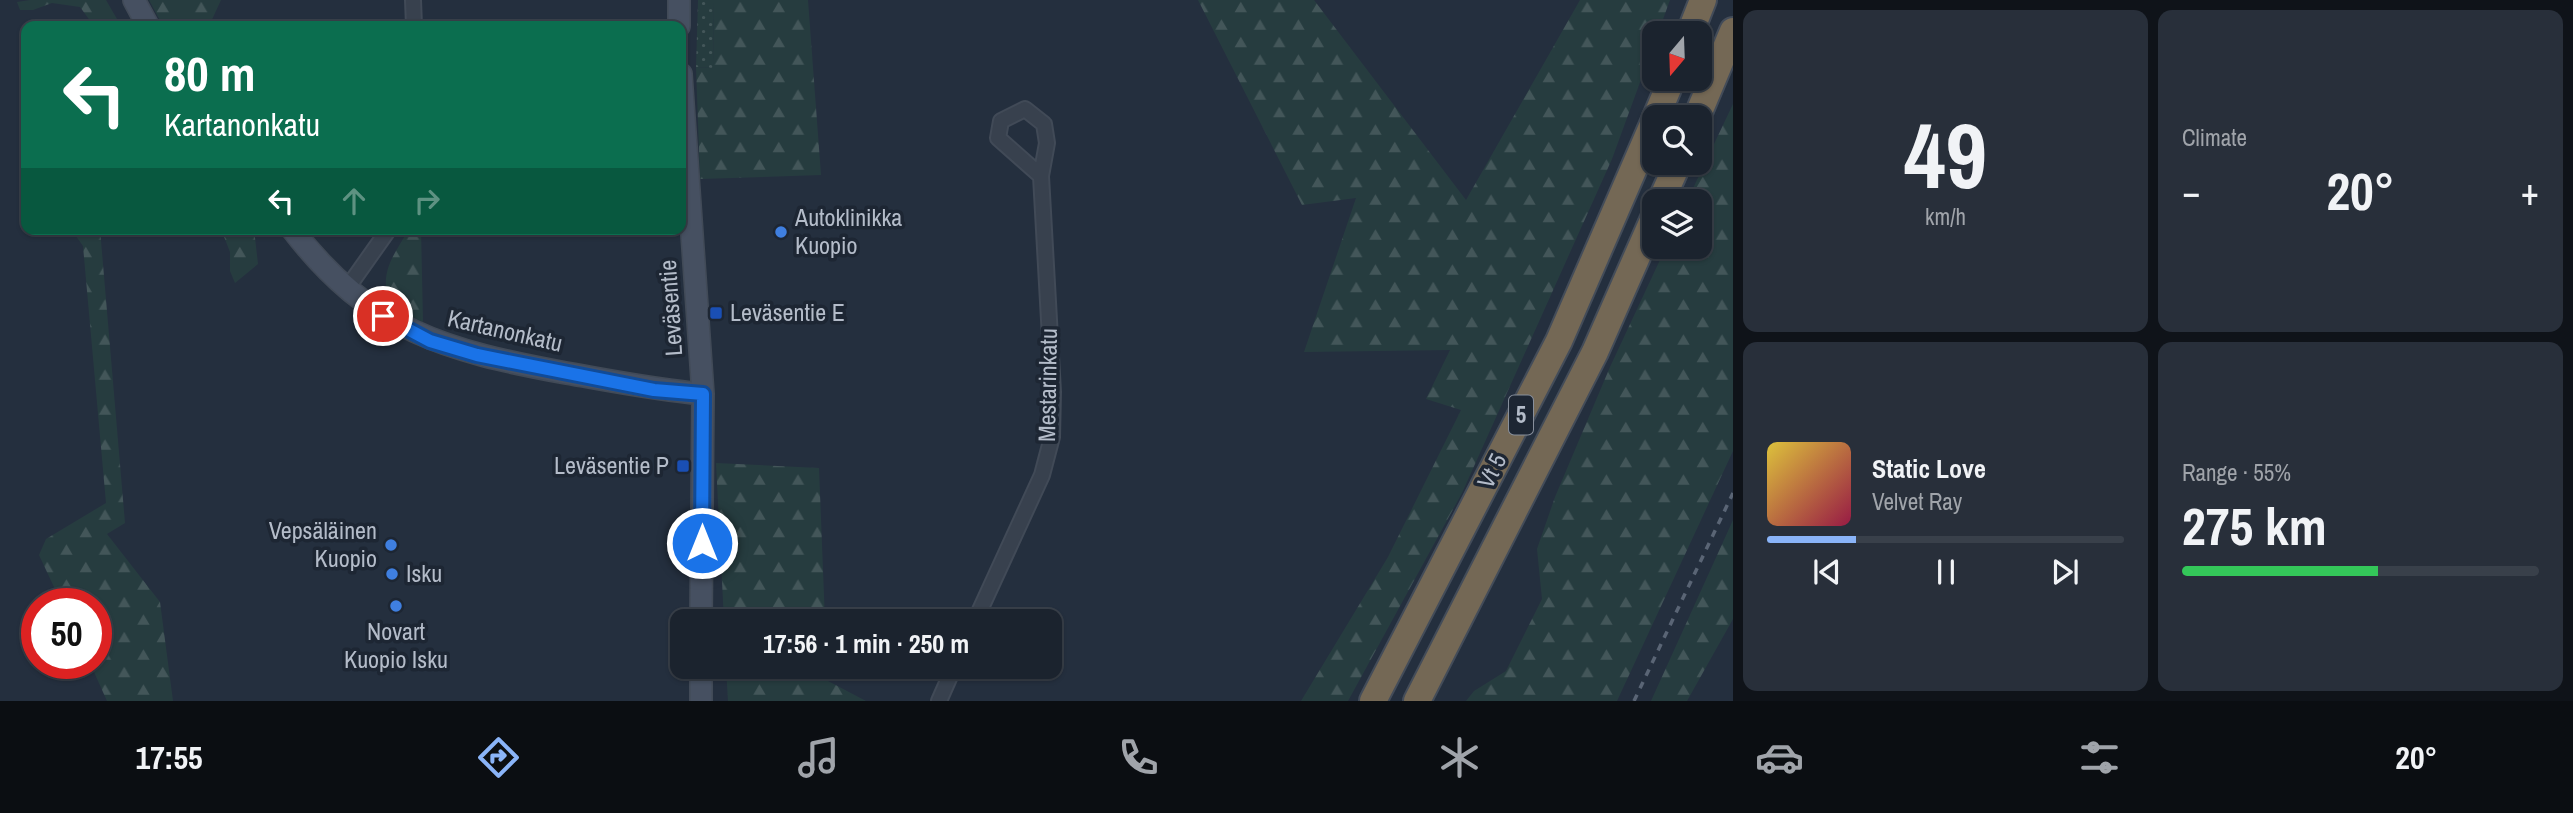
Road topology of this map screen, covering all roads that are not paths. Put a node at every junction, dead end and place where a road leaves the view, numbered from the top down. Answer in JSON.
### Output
{"nodes":[{"id":1,"x":134,"y":0,"type":"edge"},
{"id":2,"x":413,"y":0,"type":"edge"},
{"id":3,"x":679,"y":0,"type":"edge"},
{"id":4,"x":1703,"y":0,"type":"edge"},
{"id":5,"x":145,"y":21,"type":"edge"},
{"id":6,"x":414,"y":21,"type":"edge"},
{"id":7,"x":680,"y":21,"type":"edge"},
{"id":8,"x":1695,"y":21,"type":"edge"},
{"id":9,"x":1733,"y":31,"type":"edge"},
{"id":10,"x":1733,"y":37,"type":"edge"},
{"id":11,"x":1703,"y":105,"type":"edge"},
{"id":12,"x":1703,"y":105,"type":"edge"},
{"id":13,"x":686,"y":147,"type":"edge"},
{"id":14,"x":1642,"y":150,"type":"edge"},
{"id":15,"x":1041,"y":176,"type":"junction"},
{"id":16,"x":298,"y":235,"type":"edge"},
{"id":17,"x":384,"y":235,"type":"edge"},
{"id":18,"x":1642,"y":245,"type":"edge"},
{"id":19,"x":348,"y":287,"type":"junction"},
{"id":20,"x":703,"y":394,"type":"junction"},
{"id":21,"x":701,"y":609,"type":"edge"},
{"id":22,"x":981,"y":609,"type":"edge"},
{"id":23,"x":701,"y":679,"type":"edge"},
{"id":24,"x":949,"y":679,"type":"edge"},
{"id":25,"x":701,"y":701,"type":"edge"},
{"id":26,"x":939,"y":701,"type":"edge"},
{"id":27,"x":1373,"y":701,"type":"edge"},
{"id":28,"x":1417,"y":701,"type":"edge"}],
"edges":[{"from":1,"to":5,"type":"main road"},
{"from":2,"to":6,"type":"street"},
{"from":3,"to":7,"type":"main road"},
{"from":4,"to":8,"type":"highway"},
{"from":9,"to":11,"type":"highway"},
{"from":10,"to":12,"type":"highway"},
{"from":13,"to":20,"type":"main road","name":"Leväsentie"},
{"from":14,"to":27,"type":"highway","name":"Vt 5","number":"5"},
{"from":15,"to":15,"type":"street","name":"Mestarinkatu"},
{"from":15,"to":22,"type":"street","name":"Mestarinkatu"},
{"from":16,"to":19,"type":"main road","name":"Kartanonkatu"},
{"from":17,"to":19,"type":"street"},
{"from":18,"to":28,"type":"highway","name":"Vt 5","number":"5"},
{"from":19,"to":20,"type":"main road","name":"Kartanonkatu"},
{"from":20,"to":21,"type":"main road","name":"Leväsentie"},
{"from":23,"to":25,"type":"main road"},
{"from":24,"to":26,"type":"street"}]}
